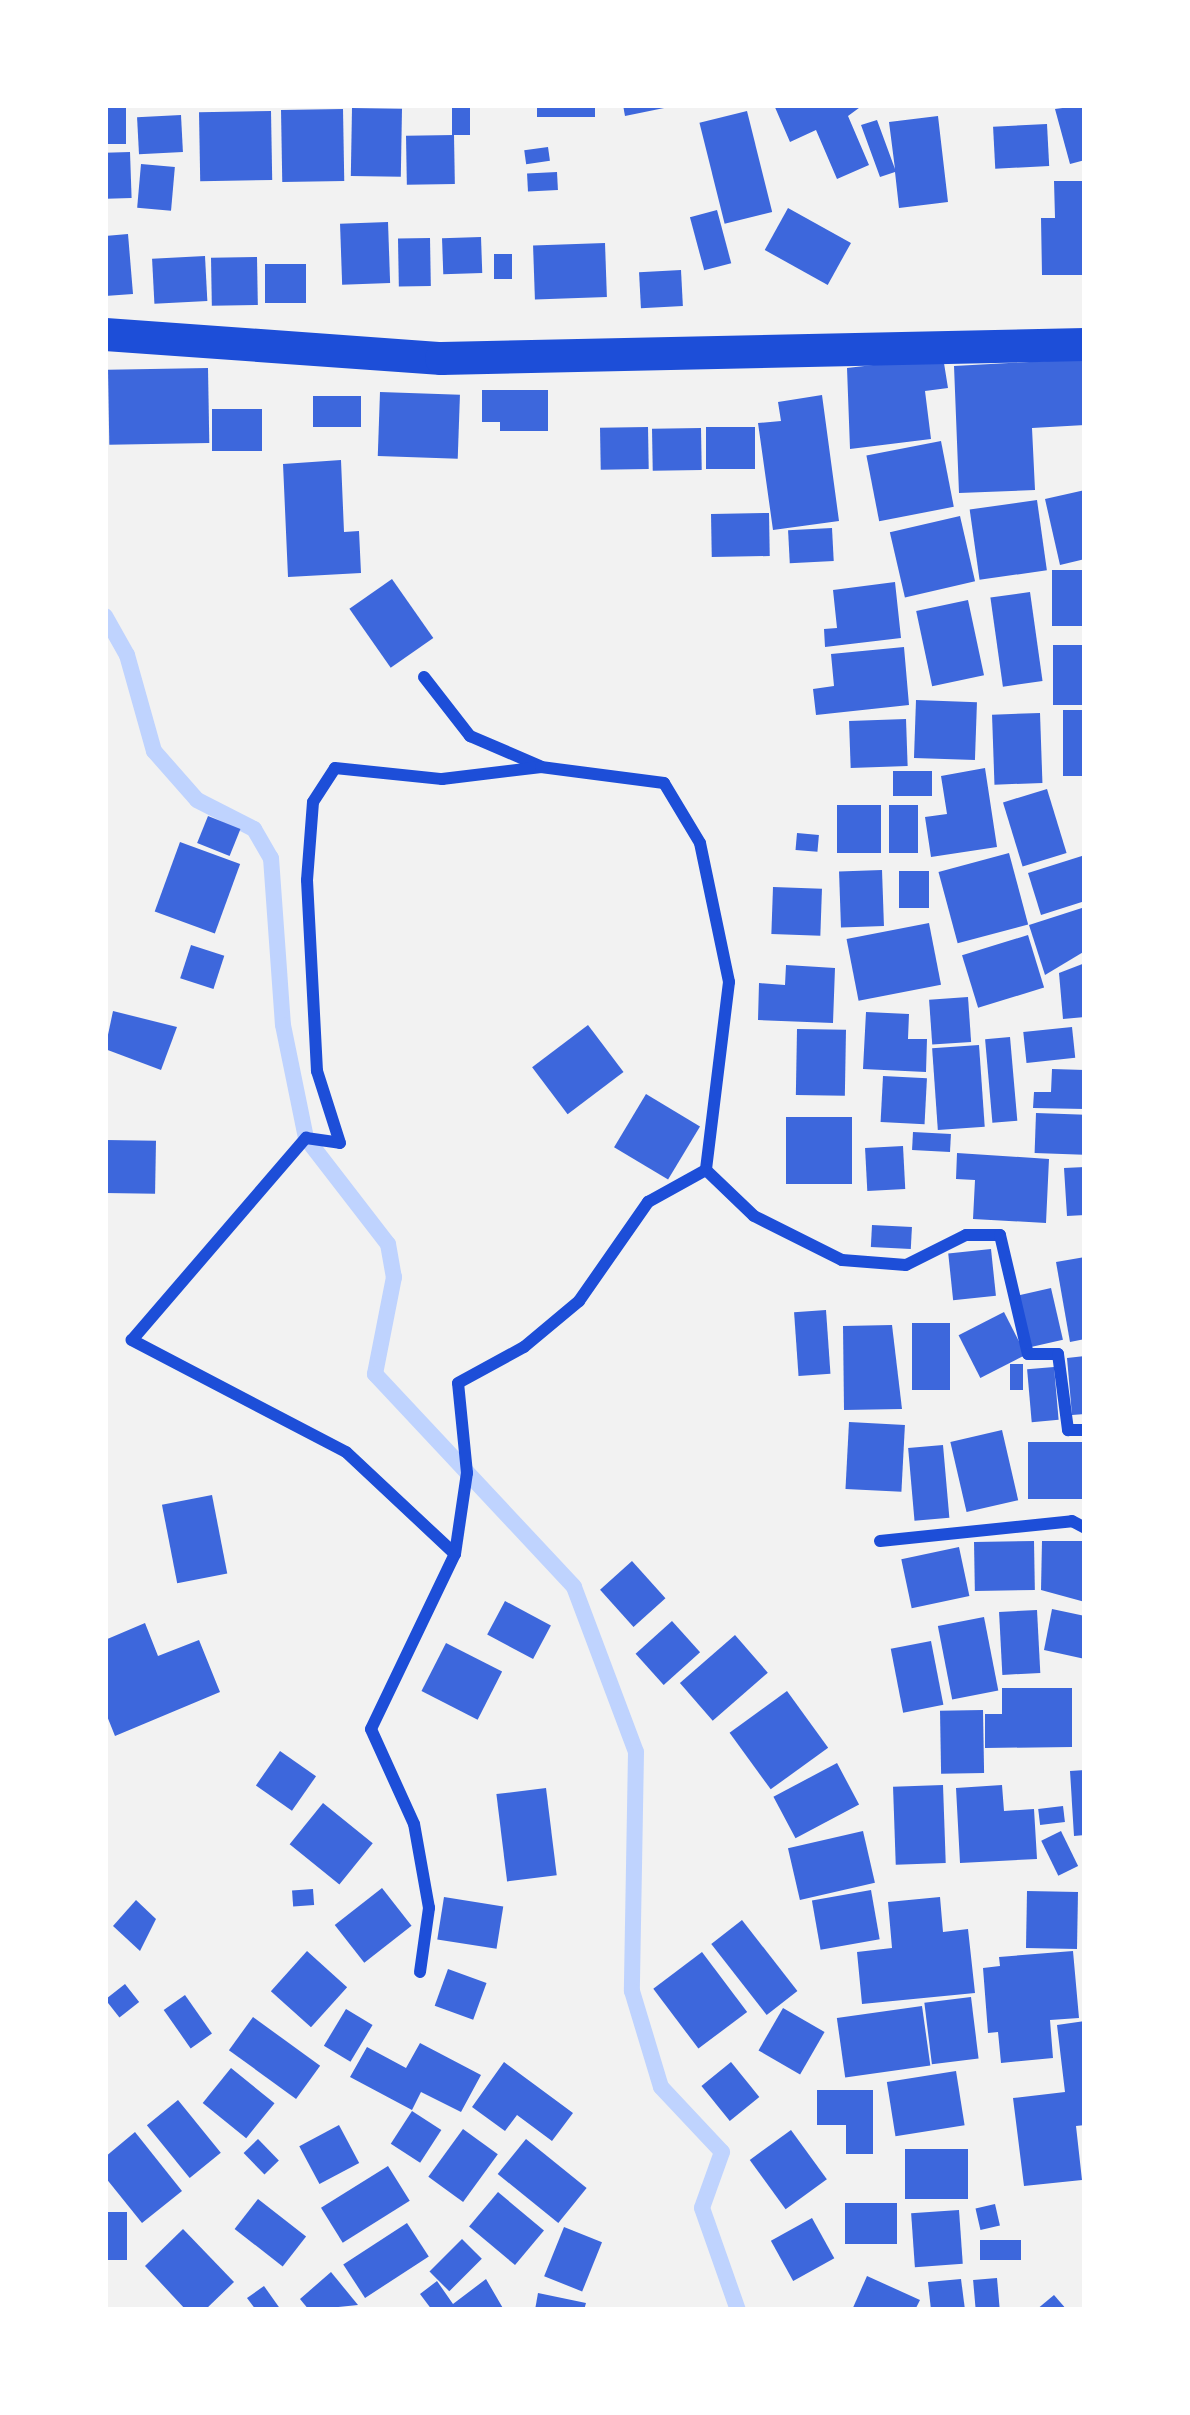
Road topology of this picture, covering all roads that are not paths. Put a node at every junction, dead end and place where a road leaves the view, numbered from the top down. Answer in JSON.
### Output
{"nodes":[{"id":1,"x":105,"y":334,"type":"edge"},
{"id":2,"x":1085,"y":344,"type":"edge"},
{"id":3,"x":424,"y":677,"type":"dead end"},
{"id":4,"x":541,"y":766,"type":"junction"},
{"id":5,"x":706,"y":1170,"type":"junction"},
{"id":6,"x":1085,"y":1430,"type":"edge"},
{"id":7,"x":1085,"y":1528,"type":"edge"},
{"id":8,"x":880,"y":1541,"type":"dead end"},
{"id":9,"x":454,"y":1554,"type":"junction"},
{"id":10,"x":420,"y":1972,"type":"dead end"}],
"edges":[{"from":1,"to":2,"type":"highway"},
{"from":3,"to":4,"type":"street"},
{"from":4,"to":5,"type":"street"},
{"from":4,"to":9,"type":"street"},
{"from":5,"to":6,"type":"street"},
{"from":5,"to":9,"type":"street"},
{"from":7,"to":8,"type":"street"},
{"from":9,"to":10,"type":"street"}]}
